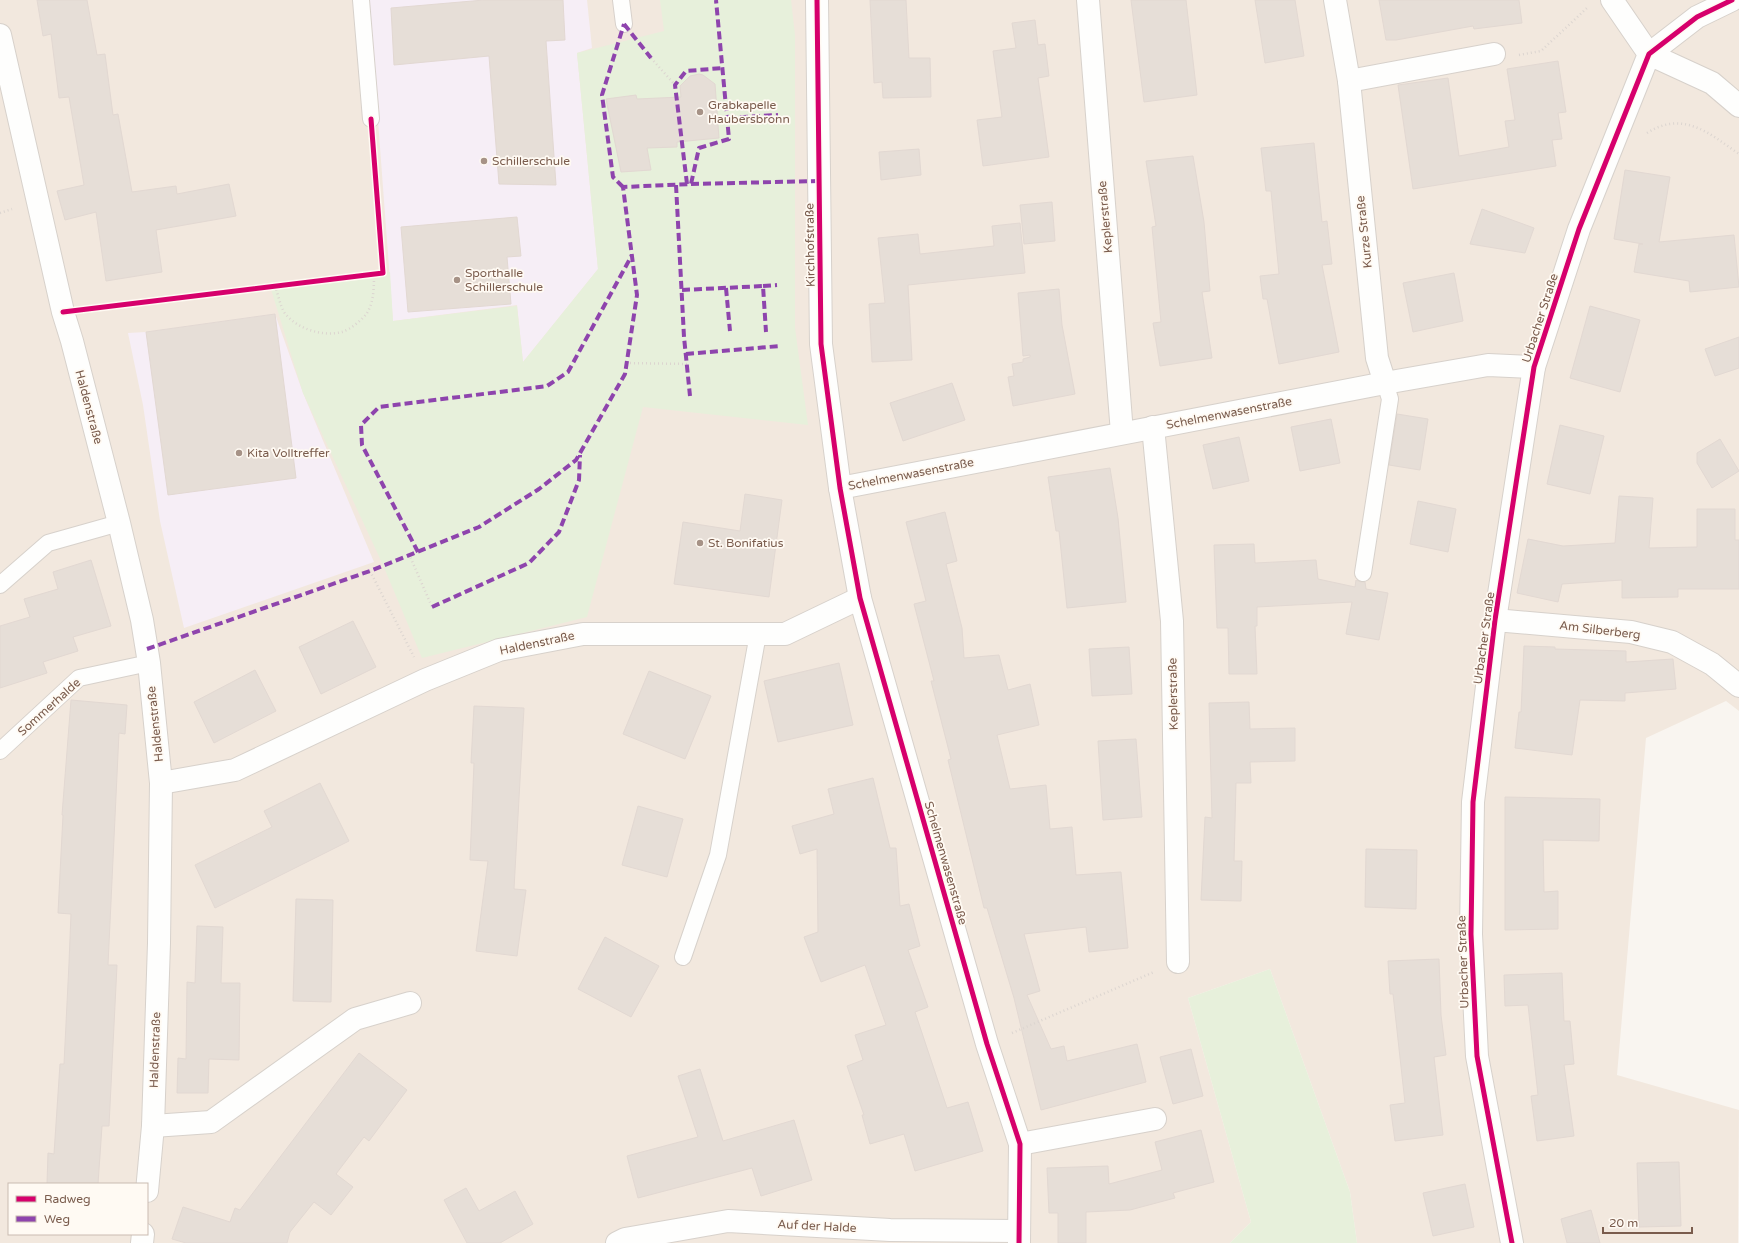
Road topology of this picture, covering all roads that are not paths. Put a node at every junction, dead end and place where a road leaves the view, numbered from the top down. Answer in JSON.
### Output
{"nodes":[{"id":1,"x":362,"y":0,"type":"edge"},
{"id":2,"x":621,"y":0,"type":"edge"},
{"id":3,"x":817,"y":0,"type":"edge"},
{"id":4,"x":1088,"y":0,"type":"edge"},
{"id":5,"x":1336,"y":0,"type":"edge"},
{"id":6,"x":1612,"y":0,"type":"edge"},
{"id":7,"x":1732,"y":0,"type":"edge"},
{"id":8,"x":624,"y":24,"type":"dead end"},
{"id":9,"x":0,"y":35,"type":"edge"},
{"id":10,"x":1494,"y":54,"type":"road end"},
{"id":11,"x":1649,"y":54,"type":"junction"},
{"id":12,"x":1349,"y":81,"type":"junction"},
{"id":13,"x":1739,"y":106,"type":"edge"},
{"id":14,"x":371,"y":119,"type":"dead end"},
{"id":15,"x":1534,"y":367,"type":"junction"},
{"id":16,"x":1385,"y":382,"type":"junction"},
{"id":17,"x":1153,"y":427,"type":"junction"},
{"id":18,"x":1122,"y":433,"type":"junction"},
{"id":19,"x":840,"y":488,"type":"junction"},
{"id":20,"x":120,"y":523,"type":"junction"},
{"id":21,"x":1363,"y":573,"type":"dead end"},
{"id":22,"x":0,"y":585,"type":"edge"},
{"id":23,"x":860,"y":598,"type":"junction"},
{"id":24,"x":1495,"y":620,"type":"junction"},
{"id":25,"x":758,"y":634,"type":"junction"},
{"id":26,"x":149,"y":663,"type":"junction"},
{"id":27,"x":1739,"y":686,"type":"edge"},
{"id":28,"x":0,"y":751,"type":"edge"},
{"id":29,"x":161,"y":783,"type":"junction"},
{"id":30,"x":683,"y":957,"type":"dead end"},
{"id":31,"x":1178,"y":962,"type":"road end"},
{"id":32,"x":410,"y":1003,"type":"dead end"},
{"id":33,"x":1155,"y":1119,"type":"dead end"},
{"id":34,"x":153,"y":1126,"type":"junction"},
{"id":35,"x":1020,"y":1144,"type":"junction"},
{"id":36,"x":148,"y":1183,"type":"edge"},
{"id":37,"x":1019,"y":1237,"type":"edge"},
{"id":38,"x":617,"y":1243,"type":"edge"},
{"id":39,"x":1512,"y":1243,"type":"edge"}],
"edges":[{"from":1,"to":14,"type":"lane"},
{"from":2,"to":8,"type":"lane"},
{"from":3,"to":19,"type":"street","name":"Kirchhofstraße"},
{"from":4,"to":18,"type":"street","name":"Keplerstraße"},
{"from":5,"to":12,"type":"street","name":"Kurze Straße"},
{"from":6,"to":11,"type":"street"},
{"from":7,"to":11,"type":"street"},
{"from":9,"to":20,"type":"street","name":"Haldenstraße"},
{"from":10,"to":12,"type":"street"},
{"from":11,"to":13,"type":"street"},
{"from":11,"to":15,"type":"street","name":"Urbacher Straße"},
{"from":12,"to":16,"type":"street","name":"Kurze Straße"},
{"from":15,"to":16,"type":"street","name":"Schelmenwasenstraße"},
{"from":15,"to":24,"type":"street","name":"Urbacher Straße"},
{"from":16,"to":17,"type":"street","name":"Schelmenwasenstraße"},
{"from":16,"to":21,"type":"lane"},
{"from":17,"to":18,"type":"street","name":"Schelmenwasenstraße"},
{"from":17,"to":31,"type":"street","name":"Keplerstraße"},
{"from":18,"to":19,"type":"street","name":"Schelmenwasenstraße"},
{"from":19,"to":23,"type":"street","name":"Schelmenwasenstraße"},
{"from":20,"to":22,"type":"lane"},
{"from":20,"to":26,"type":"street","name":"Haldenstraße"},
{"from":23,"to":25,"type":"street","name":"Haldenstraße"},
{"from":23,"to":35,"type":"street","name":"Schelmenwasenstraße"},
{"from":24,"to":27,"type":"street","name":"Am Silberberg"},
{"from":24,"to":39,"type":"street","name":"Urbacher Straße"},
{"from":25,"to":29,"type":"street","name":"Haldenstraße"},
{"from":25,"to":30,"type":"lane"},
{"from":26,"to":28,"type":"lane","name":"Sommerhalde"},
{"from":26,"to":29,"type":"street","name":"Haldenstraße"},
{"from":29,"to":34,"type":"street","name":"Haldenstraße"},
{"from":32,"to":34,"type":"street"},
{"from":33,"to":35,"type":"street"},
{"from":34,"to":36,"type":"street","name":"Haldenstraße"},
{"from":35,"to":37,"type":"street","name":"Schelmenwasenstraße"},
{"from":37,"to":38,"type":"street","name":"Auf der Halde"}]}
